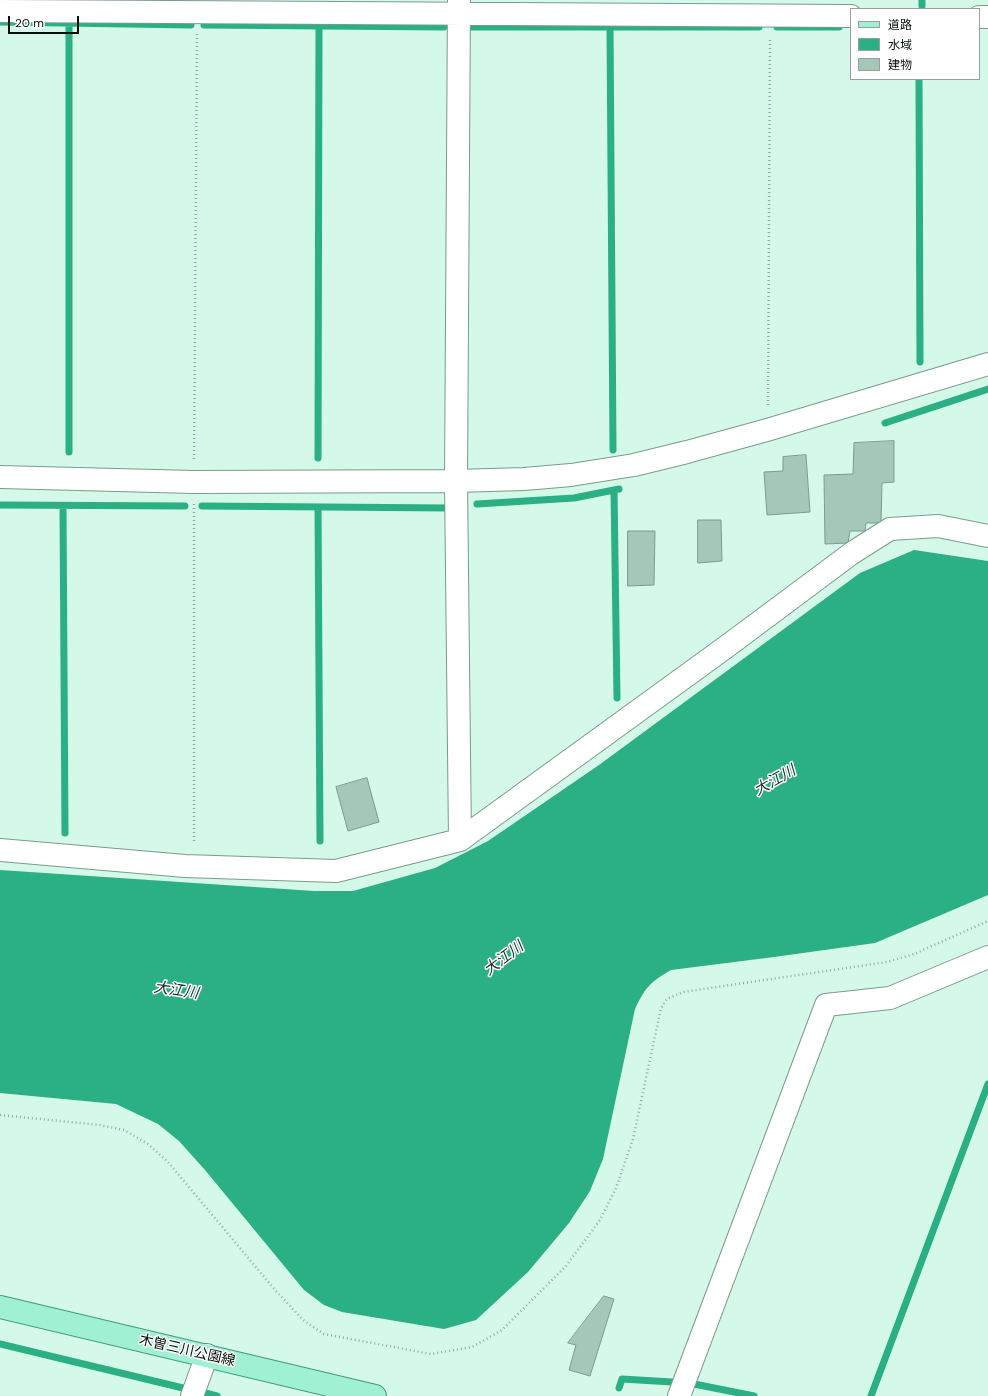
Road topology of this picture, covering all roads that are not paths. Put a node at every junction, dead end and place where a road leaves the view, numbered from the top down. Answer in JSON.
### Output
{"nodes":[{"id":1,"x":459,"y":7,"type":"edge"},
{"id":2,"x":0,"y":11,"type":"edge"},
{"id":3,"x":850,"y":16,"type":"edge"},
{"id":4,"x":988,"y":364,"type":"edge"},
{"id":5,"x":0,"y":478,"type":"edge"},
{"id":6,"x":456,"y":481,"type":"junction"},
{"id":7,"x":988,"y":536,"type":"edge"},
{"id":8,"x":460,"y":840,"type":"junction"},
{"id":9,"x":0,"y":850,"type":"edge"},
{"id":10,"x":988,"y":957,"type":"edge"},
{"id":11,"x":0,"y":1307,"type":"edge"},
{"id":12,"x":207,"y":1355,"type":"junction"},
{"id":13,"x":192,"y":1396,"type":"edge"},
{"id":14,"x":375,"y":1396,"type":"edge"},
{"id":15,"x":679,"y":1396,"type":"edge"}],
"edges":[{"from":1,"to":2,"type":"street"},
{"from":1,"to":3,"type":"street"},
{"from":1,"to":6,"type":"street"},
{"from":4,"to":6,"type":"street"},
{"from":5,"to":6,"type":"street"},
{"from":6,"to":8,"type":"street"},
{"from":7,"to":8,"type":"street"},
{"from":8,"to":9,"type":"street"},
{"from":10,"to":15,"type":"street"},
{"from":11,"to":12,"type":"main road","name":"木曽三川公園線"},
{"from":12,"to":13,"type":"street"},
{"from":12,"to":14,"type":"main road","name":"木曽三川公園線"}]}
